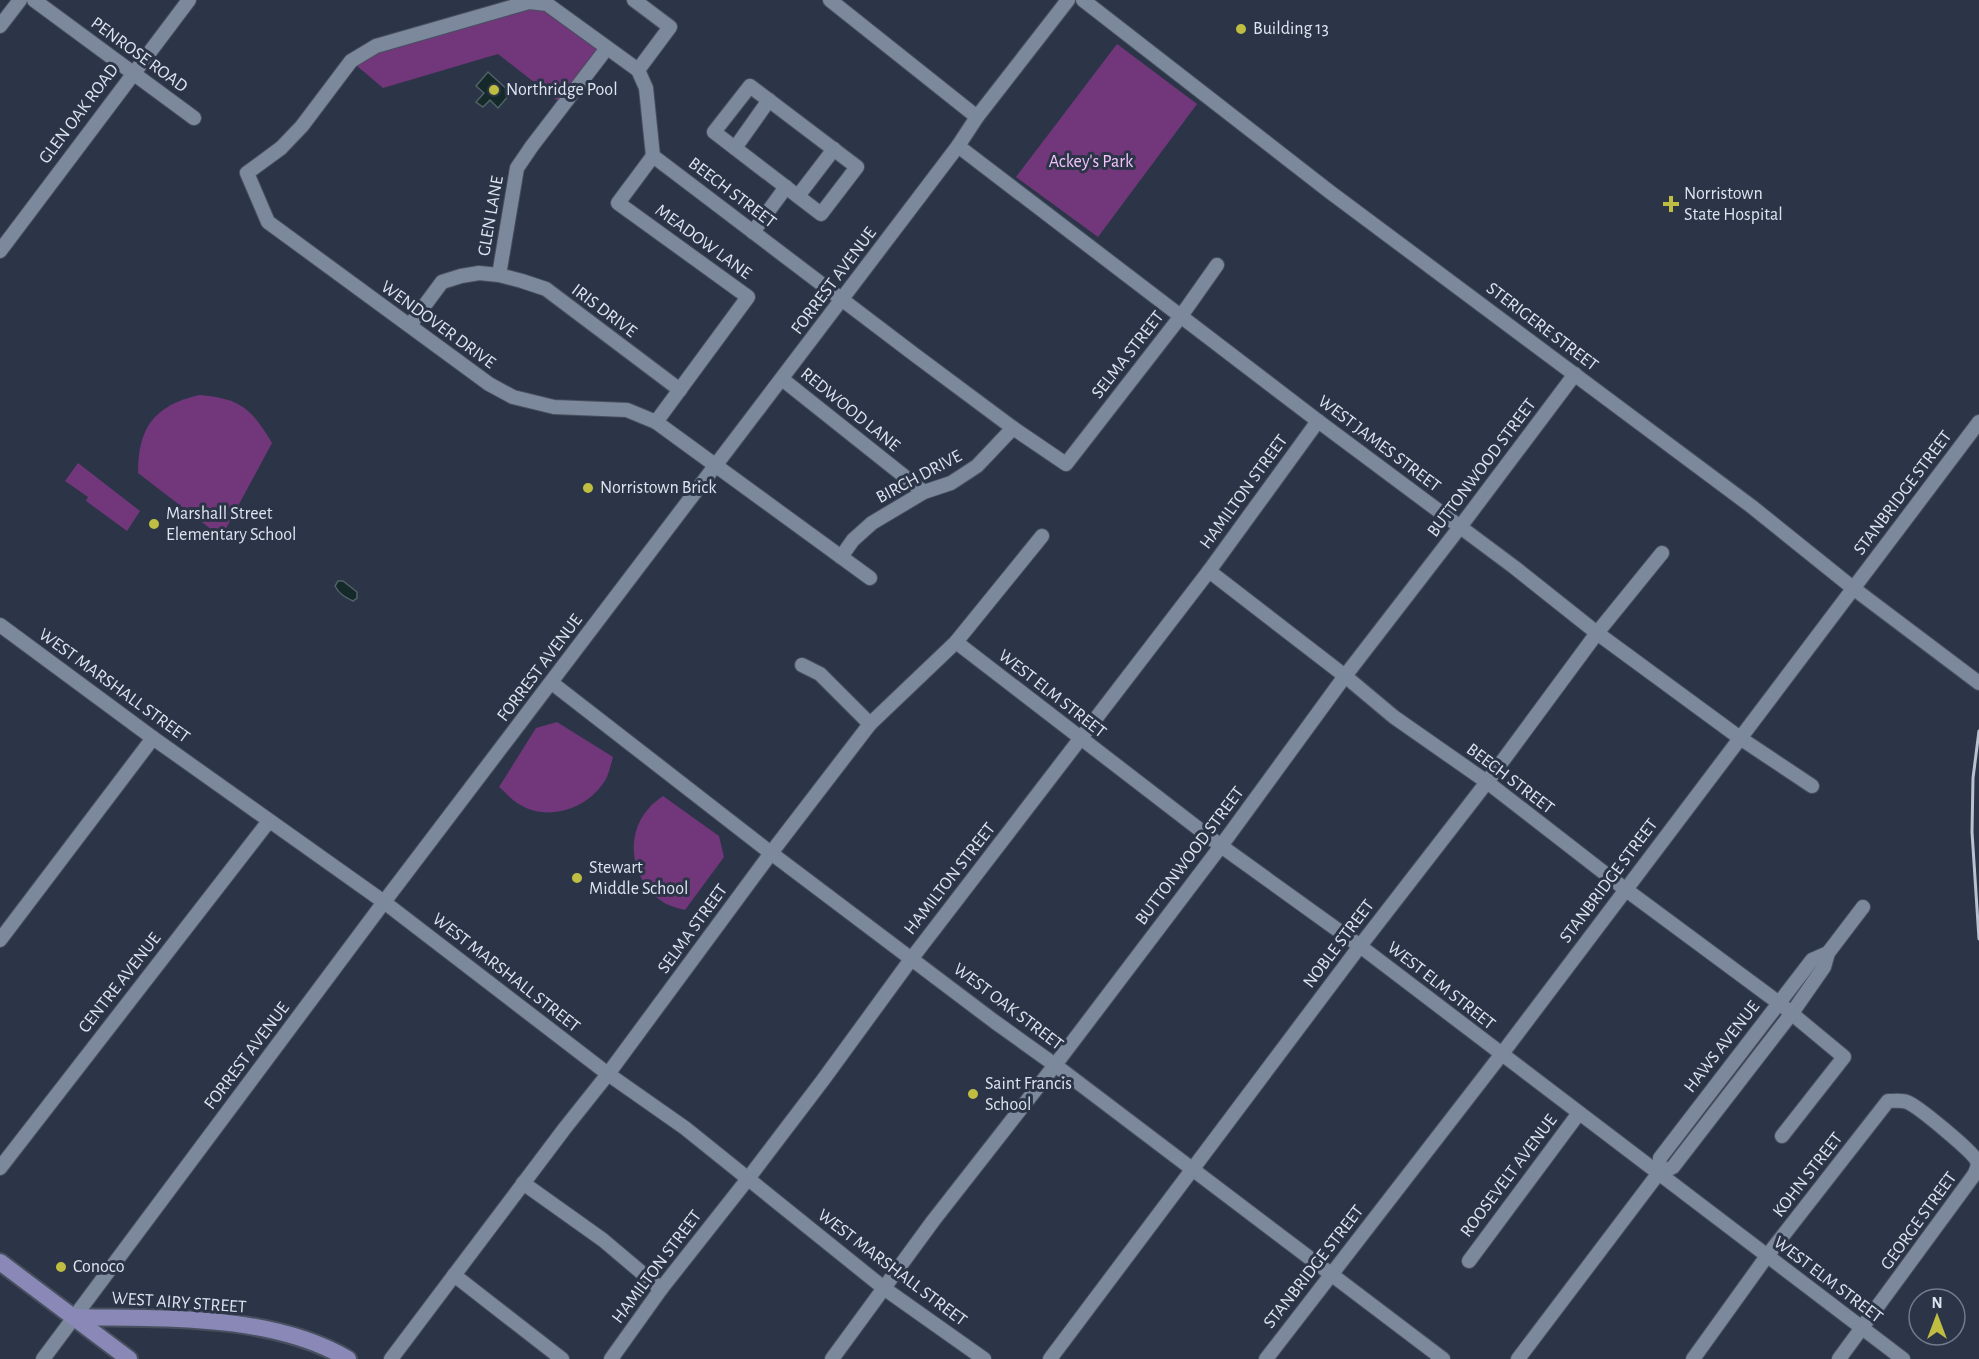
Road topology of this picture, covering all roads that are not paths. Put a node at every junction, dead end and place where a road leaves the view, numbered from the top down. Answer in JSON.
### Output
{"nodes":[{"id":1,"x":20,"y":0,"type":"edge"},
{"id":2,"x":34,"y":0,"type":"edge"},
{"id":3,"x":189,"y":0,"type":"edge"},
{"id":4,"x":634,"y":0,"type":"edge"},
{"id":5,"x":831,"y":0,"type":"edge"},
{"id":6,"x":1068,"y":0,"type":"edge"},
{"id":7,"x":1083,"y":0,"type":"edge"},
{"id":8,"x":496,"y":5,"type":"edge"},
{"id":9,"x":0,"y":27,"type":"edge"},
{"id":10,"x":607,"y":48,"type":"junction"},
{"id":11,"x":638,"y":70,"type":"junction"},
{"id":12,"x":132,"y":73,"type":"junction"},
{"id":13,"x":769,"y":100,"type":"junction"},
{"id":14,"x":977,"y":117,"type":"junction"},
{"id":15,"x":194,"y":118,"type":"dead end"},
{"id":16,"x":958,"y":146,"type":"junction"},
{"id":17,"x":735,"y":148,"type":"junction"},
{"id":18,"x":834,"y":149,"type":"junction"},
{"id":19,"x":653,"y":156,"type":"junction"},
{"id":20,"x":786,"y":187,"type":"junction"},
{"id":21,"x":798,"y":196,"type":"junction"},
{"id":22,"x":753,"y":232,"type":"junction"},
{"id":23,"x":0,"y":250,"type":"edge"},
{"id":24,"x":1217,"y":265,"type":"dead end"},
{"id":25,"x":499,"y":275,"type":"junction"},
{"id":26,"x":843,"y":299,"type":"junction"},
{"id":27,"x":1181,"y":316,"type":"junction"},
{"id":28,"x":410,"y":325,"type":"junction"},
{"id":29,"x":1575,"y":374,"type":"junction"},
{"id":30,"x":782,"y":379,"type":"junction"},
{"id":31,"x":680,"y":390,"type":"junction"},
{"id":32,"x":1318,"y":420,"type":"junction"},
{"id":33,"x":656,"y":422,"type":"junction"},
{"id":34,"x":1979,"y":422,"type":"edge"},
{"id":35,"x":1013,"y":428,"type":"junction"},
{"id":36,"x":1066,"y":464,"type":"joint"},
{"id":37,"x":717,"y":465,"type":"junction"},
{"id":38,"x":924,"y":492,"type":"junction"},
{"id":39,"x":1460,"y":527,"type":"junction"},
{"id":40,"x":1042,"y":536,"type":"dead end"},
{"id":41,"x":1662,"y":553,"type":"dead end"},
{"id":42,"x":841,"y":557,"type":"junction"},
{"id":43,"x":1209,"y":572,"type":"junction"},
{"id":44,"x":870,"y":578,"type":"dead end"},
{"id":45,"x":1853,"y":588,"type":"junction"},
{"id":46,"x":0,"y":625,"type":"edge"},
{"id":47,"x":1597,"y":633,"type":"junction"},
{"id":48,"x":956,"y":642,"type":"junction"},
{"id":49,"x":802,"y":665,"type":"dead end"},
{"id":50,"x":1345,"y":676,"type":"junction"},
{"id":51,"x":552,"y":683,"type":"junction"},
{"id":52,"x":1979,"y":683,"type":"edge"},
{"id":53,"x":870,"y":724,"type":"junction"},
{"id":54,"x":153,"y":738,"type":"junction"},
{"id":55,"x":1740,"y":738,"type":"junction"},
{"id":56,"x":1081,"y":739,"type":"junction"},
{"id":57,"x":1487,"y":782,"type":"junction"},
{"id":58,"x":1812,"y":786,"type":"dead end"},
{"id":59,"x":269,"y":821,"type":"junction"},
{"id":60,"x":1221,"y":846,"type":"junction"},
{"id":61,"x":771,"y":853,"type":"junction"},
{"id":62,"x":1625,"y":889,"type":"junction"},
{"id":63,"x":384,"y":902,"type":"junction"},
{"id":64,"x":1863,"y":907,"type":"dead end"},
{"id":65,"x":0,"y":940,"type":"edge"},
{"id":66,"x":1360,"y":946,"type":"junction"},
{"id":67,"x":1828,"y":953,"type":"junction"},
{"id":68,"x":912,"y":958,"type":"junction"},
{"id":69,"x":1779,"y":1003,"type":"junction"},
{"id":70,"x":1792,"y":1013,"type":"junction"},
{"id":71,"x":1501,"y":1054,"type":"junction"},
{"id":72,"x":1055,"y":1065,"type":"junction"},
{"id":73,"x":608,"y":1074,"type":"junction"},
{"id":74,"x":1711,"y":1091,"type":"junction"},
{"id":75,"x":1724,"y":1101,"type":"junction"},
{"id":76,"x":1888,"y":1101,"type":"joint"},
{"id":77,"x":1579,"y":1113,"type":"junction"},
{"id":78,"x":1782,"y":1136,"type":"dead end"},
{"id":79,"x":0,"y":1168,"type":"edge"},
{"id":80,"x":1192,"y":1169,"type":"junction"},
{"id":81,"x":1658,"y":1174,"type":"junction"},
{"id":82,"x":747,"y":1180,"type":"junction"},
{"id":83,"x":523,"y":1183,"type":"junction"},
{"id":84,"x":1767,"y":1256,"type":"junction"},
{"id":85,"x":1468,"y":1261,"type":"dead end"},
{"id":86,"x":0,"y":1262,"type":"edge"},
{"id":87,"x":1332,"y":1274,"type":"junction"},
{"id":88,"x":454,"y":1275,"type":"junction"},
{"id":89,"x":661,"y":1289,"type":"junction"},
{"id":90,"x":885,"y":1289,"type":"junction"},
{"id":91,"x":74,"y":1317,"type":"junction"},
{"id":92,"x":1863,"y":1329,"type":"junction"},
{"id":93,"x":42,"y":1359,"type":"edge"},
{"id":94,"x":129,"y":1359,"type":"edge"},
{"id":95,"x":348,"y":1359,"type":"edge"},
{"id":96,"x":391,"y":1359,"type":"edge"},
{"id":97,"x":562,"y":1359,"type":"edge"},
{"id":98,"x":611,"y":1359,"type":"edge"},
{"id":99,"x":832,"y":1359,"type":"edge"},
{"id":100,"x":984,"y":1359,"type":"edge"},
{"id":101,"x":1050,"y":1359,"type":"edge"},
{"id":102,"x":1266,"y":1359,"type":"edge"},
{"id":103,"x":1443,"y":1359,"type":"edge"},
{"id":104,"x":1518,"y":1359,"type":"edge"},
{"id":105,"x":1693,"y":1359,"type":"edge"},
{"id":106,"x":1839,"y":1359,"type":"edge"},
{"id":107,"x":1903,"y":1359,"type":"edge"}],
"edges":[{"from":1,"to":9,"type":"street"},
{"from":2,"to":12,"type":"street","name":"PENROSE ROAD"},
{"from":3,"to":12,"type":"street","name":"GLEN OAK ROAD"},
{"from":4,"to":11,"type":"street"},
{"from":5,"to":14,"type":"street"},
{"from":6,"to":14,"type":"street","name":"FORREST AVENUE"},
{"from":7,"to":29,"type":"street","name":"STERIGERE STREET"},
{"from":8,"to":10,"type":"street"},
{"from":8,"to":28,"type":"street","name":"WENDOVER DRIVE"},
{"from":10,"to":11,"type":"street"},
{"from":10,"to":25,"type":"street","name":"GLEN LANE"},
{"from":11,"to":19,"type":"street"},
{"from":12,"to":15,"type":"street","name":"PENROSE ROAD"},
{"from":12,"to":23,"type":"street","name":"GLEN OAK ROAD"},
{"from":13,"to":17,"type":"street"},
{"from":13,"to":17,"type":"street"},
{"from":13,"to":18,"type":"street"},
{"from":14,"to":16,"type":"street","name":"FORREST AVENUE"},
{"from":16,"to":26,"type":"street","name":"FORREST AVENUE"},
{"from":16,"to":27,"type":"street","name":"WEST JAMES STREET"},
{"from":17,"to":20,"type":"street"},
{"from":18,"to":21,"type":"street"},
{"from":18,"to":21,"type":"street"},
{"from":19,"to":22,"type":"street","name":"BEECH STREET"},
{"from":19,"to":31,"type":"street","name":"MEADOW LANE"},
{"from":20,"to":21,"type":"street"},
{"from":20,"to":22,"type":"street"},
{"from":22,"to":26,"type":"street","name":"BEECH STREET"},
{"from":24,"to":27,"type":"street","name":"SELMA STREET"},
{"from":25,"to":28,"type":"street","name":"IRIS DRIVE"},
{"from":25,"to":31,"type":"street","name":"IRIS DRIVE"},
{"from":26,"to":30,"type":"street","name":"FORREST AVENUE"},
{"from":26,"to":35,"type":"street","name":"BEECH STREET"},
{"from":27,"to":32,"type":"street","name":"WEST JAMES STREET"},
{"from":27,"to":36,"type":"street","name":"SELMA STREET"},
{"from":28,"to":33,"type":"street","name":"WENDOVER DRIVE"},
{"from":29,"to":39,"type":"street","name":"BUTTONWOOD STREET"},
{"from":29,"to":45,"type":"street","name":"STERIGERE STREET"},
{"from":30,"to":37,"type":"street","name":"FORREST AVENUE"},
{"from":30,"to":38,"type":"street","name":"REDWOOD LANE"},
{"from":31,"to":33,"type":"street","name":"MEADOW LANE"},
{"from":32,"to":39,"type":"street","name":"WEST JAMES STREET"},
{"from":32,"to":43,"type":"street","name":"HAMILTON STREET"},
{"from":33,"to":37,"type":"street","name":"WENDOVER DRIVE"},
{"from":34,"to":45,"type":"street","name":"STANBRIDGE STREET"},
{"from":35,"to":36,"type":"street","name":"BEECH STREET"},
{"from":35,"to":38,"type":"street","name":"BIRCH DRIVE"},
{"from":37,"to":42,"type":"street"},
{"from":37,"to":51,"type":"street","name":"FORREST AVENUE"},
{"from":38,"to":42,"type":"street","name":"BIRCH DRIVE"},
{"from":39,"to":47,"type":"street","name":"WEST JAMES STREET"},
{"from":39,"to":50,"type":"street","name":"BUTTONWOOD STREET"},
{"from":40,"to":48,"type":"street","name":"SELMA STREET"},
{"from":41,"to":47,"type":"street","name":"NOBLE STREET"},
{"from":42,"to":44,"type":"street"},
{"from":43,"to":50,"type":"street","name":"BEECH STREET"},
{"from":43,"to":56,"type":"street","name":"HAMILTON STREET"},
{"from":45,"to":52,"type":"street","name":"STERIGERE STREET"},
{"from":45,"to":55,"type":"street","name":"STANBRIDGE STREET"},
{"from":46,"to":54,"type":"street","name":"WEST MARSHALL STREET"},
{"from":47,"to":55,"type":"street","name":"WEST JAMES STREET"},
{"from":47,"to":57,"type":"street","name":"NOBLE STREET"},
{"from":48,"to":53,"type":"street","name":"SELMA STREET"},
{"from":48,"to":56,"type":"street","name":"WEST ELM STREET"},
{"from":49,"to":53,"type":"street"},
{"from":50,"to":57,"type":"street","name":"BEECH STREET"},
{"from":50,"to":60,"type":"street","name":"BUTTONWOOD STREET"},
{"from":51,"to":61,"type":"street","name":"WEST OAK STREET"},
{"from":51,"to":63,"type":"street","name":"FORREST AVENUE"},
{"from":53,"to":61,"type":"street","name":"SELMA STREET"},
{"from":54,"to":59,"type":"street","name":"WEST MARSHALL STREET"},
{"from":54,"to":65,"type":"street"},
{"from":55,"to":58,"type":"street","name":"WEST JAMES STREET"},
{"from":55,"to":62,"type":"street","name":"STANBRIDGE STREET"},
{"from":56,"to":60,"type":"street","name":"WEST ELM STREET"},
{"from":56,"to":68,"type":"street","name":"HAMILTON STREET"},
{"from":57,"to":62,"type":"street","name":"BEECH STREET"},
{"from":57,"to":66,"type":"street","name":"NOBLE STREET"},
{"from":59,"to":63,"type":"street","name":"WEST MARSHALL STREET"},
{"from":59,"to":79,"type":"street","name":"CENTRE AVENUE"},
{"from":60,"to":66,"type":"street","name":"WEST ELM STREET"},
{"from":60,"to":72,"type":"street","name":"BUTTONWOOD STREET"},
{"from":61,"to":68,"type":"street","name":"WEST OAK STREET"},
{"from":61,"to":73,"type":"street","name":"SELMA STREET"},
{"from":62,"to":69,"type":"street","name":"BEECH STREET"},
{"from":62,"to":71,"type":"street","name":"STANBRIDGE STREET"},
{"from":63,"to":73,"type":"street","name":"WEST MARSHALL STREET"},
{"from":63,"to":91,"type":"street","name":"FORREST AVENUE"},
{"from":64,"to":67,"type":"street","name":"HAWS AVENUE"},
{"from":66,"to":71,"type":"street","name":"WEST ELM STREET"},
{"from":66,"to":80,"type":"street","name":"NOBLE STREET"},
{"from":67,"to":69,"type":"street","name":"HAWS AVENUE"},
{"from":67,"to":70,"type":"street","name":"HAWS AVENUE"},
{"from":68,"to":72,"type":"street","name":"WEST OAK STREET"},
{"from":68,"to":82,"type":"street","name":"HAMILTON STREET"},
{"from":69,"to":70,"type":"street","name":"BEECH STREET"},
{"from":69,"to":74,"type":"street","name":"HAWS AVENUE"},
{"from":70,"to":75,"type":"street","name":"HAWS AVENUE"},
{"from":70,"to":78,"type":"street","name":"BEECH STREET"},
{"from":71,"to":77,"type":"street","name":"WEST ELM STREET"},
{"from":71,"to":87,"type":"street","name":"STANBRIDGE STREET"},
{"from":72,"to":80,"type":"street","name":"WEST OAK STREET"},
{"from":72,"to":90,"type":"street","name":"BUTTONWOOD STREET"},
{"from":73,"to":82,"type":"street","name":"WEST MARSHALL STREET"},
{"from":73,"to":83,"type":"street","name":"SELMA STREET"},
{"from":74,"to":75,"type":"street"},
{"from":74,"to":81,"type":"street","name":"HAWS AVENUE"},
{"from":75,"to":81,"type":"street","name":"HAWS AVENUE"},
{"from":76,"to":84,"type":"street","name":"KOHN STREET"},
{"from":76,"to":92,"type":"street","name":"GEORGE STREET"},
{"from":77,"to":81,"type":"street","name":"WEST ELM STREET"},
{"from":77,"to":85,"type":"street","name":"ROOSEVELT AVENUE"},
{"from":80,"to":87,"type":"street","name":"WEST OAK STREET"},
{"from":80,"to":101,"type":"street","name":"NOBLE STREET"},
{"from":81,"to":84,"type":"street","name":"WEST ELM STREET"},
{"from":81,"to":104,"type":"street","name":"HAWS AVENUE"},
{"from":82,"to":89,"type":"street","name":"HAMILTON STREET"},
{"from":82,"to":90,"type":"street","name":"WEST MARSHALL STREET"},
{"from":83,"to":88,"type":"street","name":"SELMA STREET"},
{"from":83,"to":89,"type":"street"},
{"from":84,"to":92,"type":"street","name":"WEST ELM STREET"},
{"from":84,"to":105,"type":"street","name":"KOHN STREET"},
{"from":86,"to":91,"type":"main road"},
{"from":87,"to":102,"type":"street","name":"STANBRIDGE STREET"},
{"from":87,"to":103,"type":"street","name":"WEST OAK STREET"},
{"from":88,"to":96,"type":"street","name":"SELMA STREET"},
{"from":88,"to":97,"type":"street"},
{"from":89,"to":98,"type":"street","name":"HAMILTON STREET"},
{"from":90,"to":99,"type":"street","name":"BUTTONWOOD STREET"},
{"from":90,"to":100,"type":"street","name":"WEST MARSHALL STREET"},
{"from":91,"to":93,"type":"street","name":"FORREST AVENUE"},
{"from":91,"to":94,"type":"main road"},
{"from":91,"to":95,"type":"main road","name":"WEST AIRY STREET"},
{"from":92,"to":106,"type":"street","name":"GEORGE STREET"},
{"from":92,"to":107,"type":"street","name":"WEST ELM STREET"}]}
